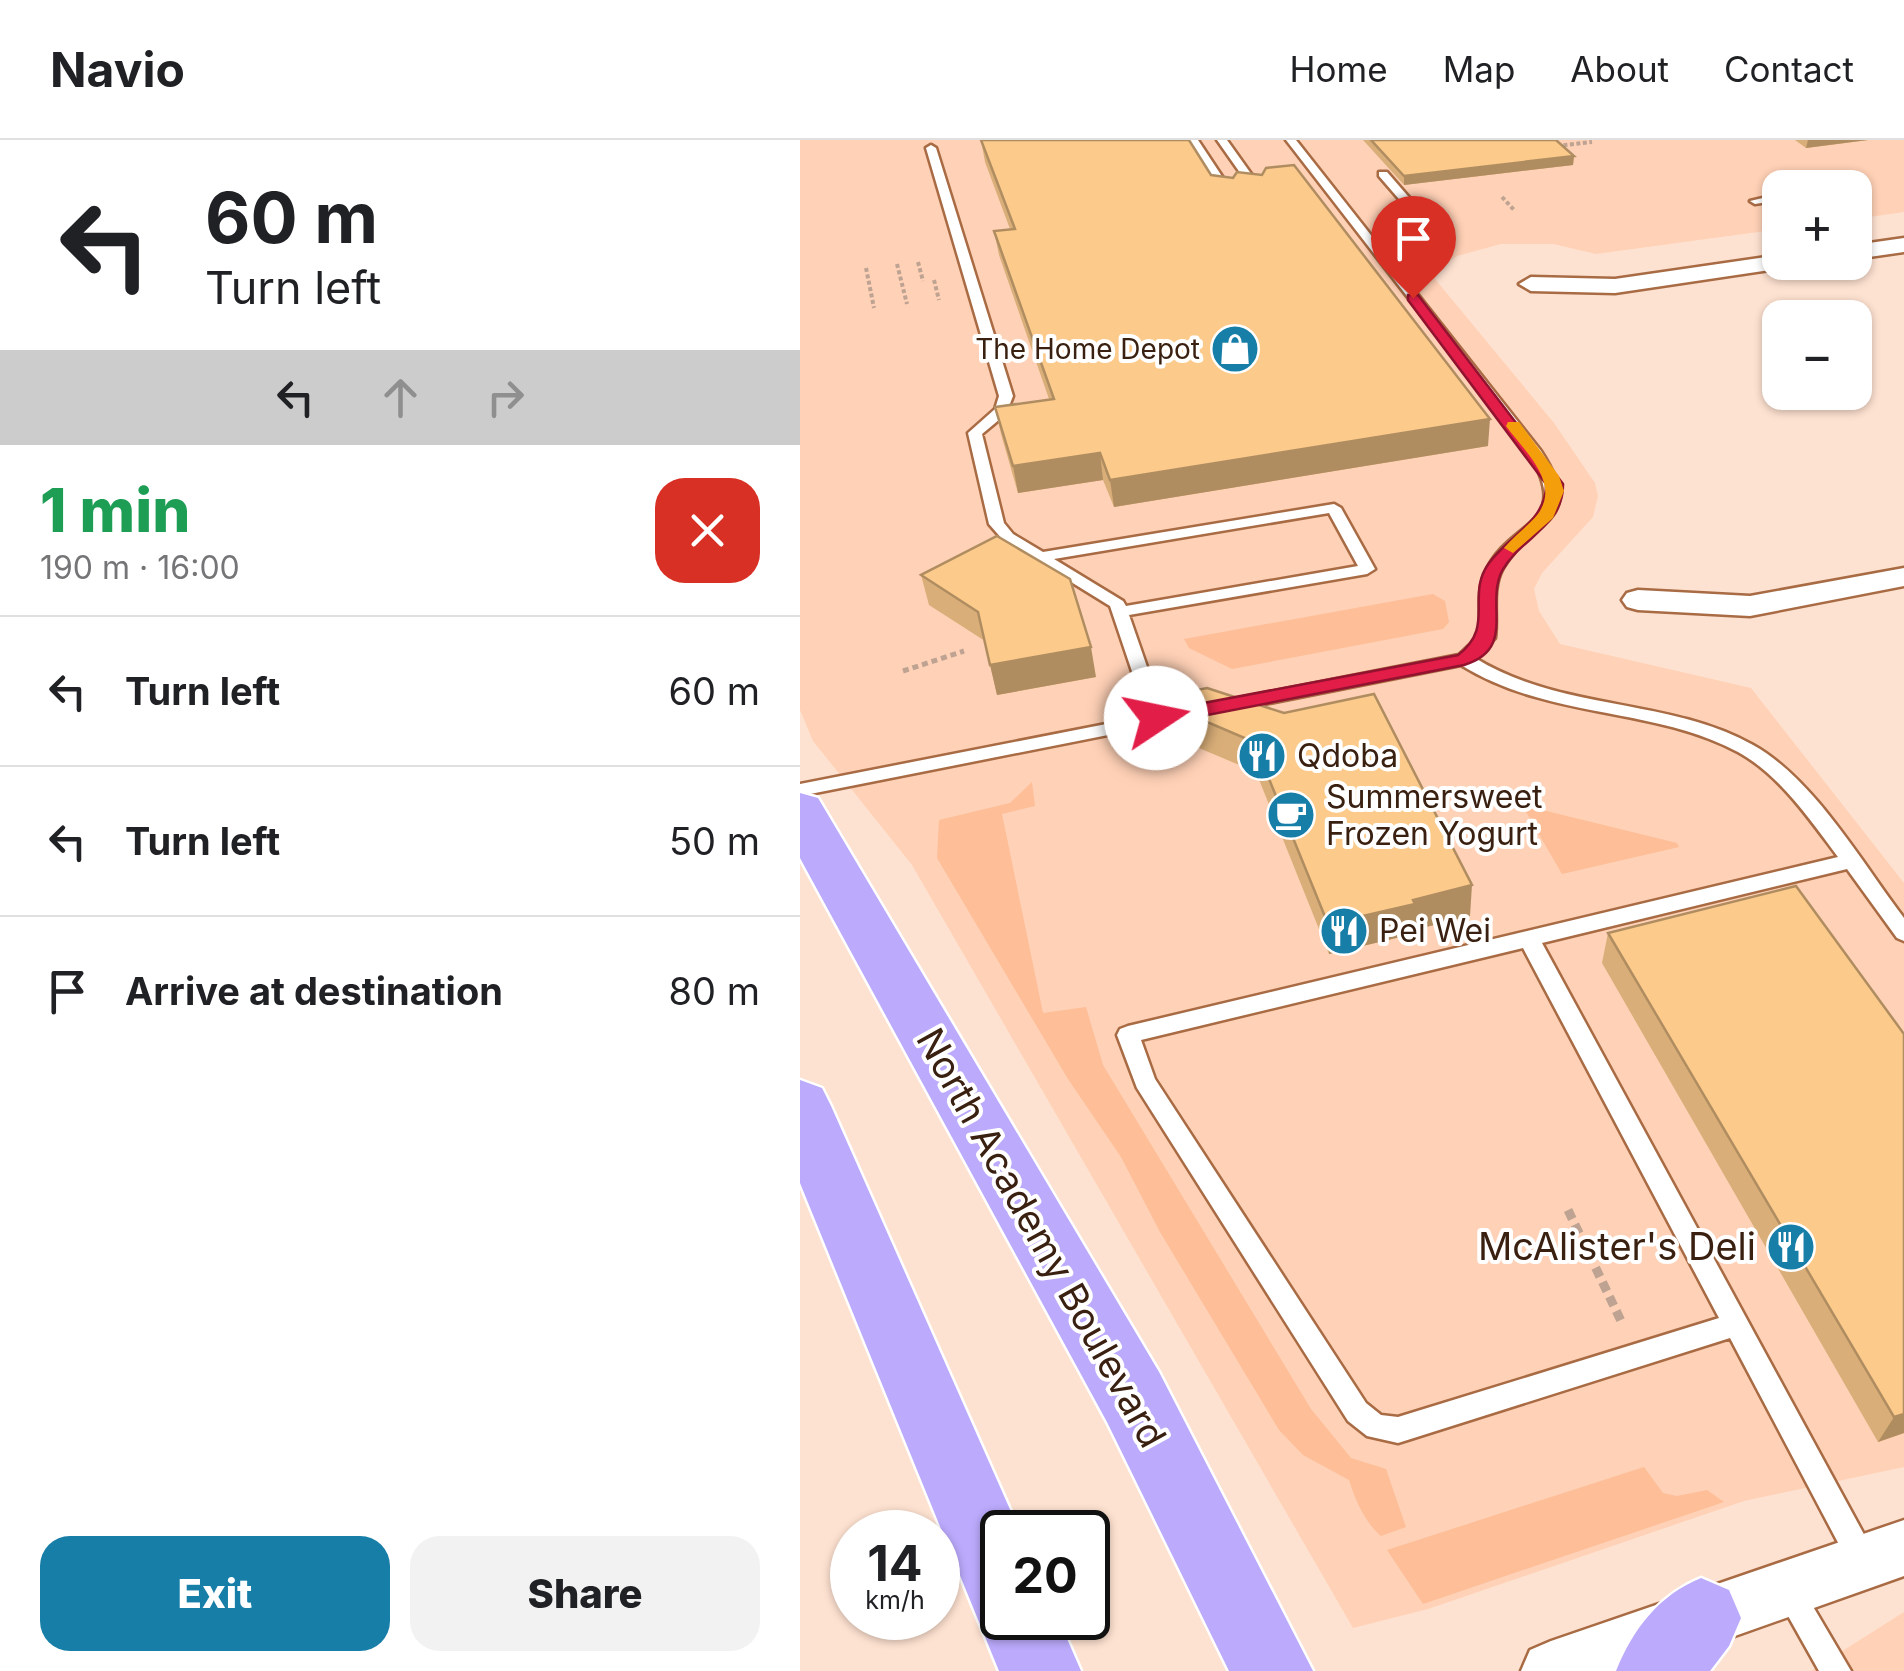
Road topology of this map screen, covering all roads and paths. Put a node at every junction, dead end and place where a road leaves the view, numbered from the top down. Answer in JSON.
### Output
{"nodes":[{"id":1,"x":1193,"y":140,"type":"edge"},
{"id":2,"x":1208,"y":140,"type":"edge"},
{"id":3,"x":1222,"y":140,"type":"edge"},
{"id":4,"x":1234,"y":140,"type":"edge"},
{"id":5,"x":1291,"y":140,"type":"edge"},
{"id":6,"x":1592,"y":142,"type":"edge"},
{"id":7,"x":1310,"y":144,"type":"dead end"},
{"id":8,"x":1556,"y":146,"type":"edge"},
{"id":9,"x":931,"y":148,"type":"dead end"},
{"id":10,"x":1313,"y":169,"type":"junction"},
{"id":11,"x":1384,"y":174,"type":"dead end"},
{"id":12,"x":1272,"y":191,"type":"edge"},
{"id":13,"x":1259,"y":192,"type":"edge"},
{"id":14,"x":1245,"y":194,"type":"edge"},
{"id":15,"x":1230,"y":196,"type":"edge"},
{"id":16,"x":1502,"y":197,"type":"dead end"},
{"id":17,"x":1762,"y":199,"type":"edge"},
{"id":18,"x":1754,"y":201,"type":"dead end"},
{"id":19,"x":1515,"y":211,"type":"dead end"},
{"id":20,"x":1422,"y":219,"type":"dead end"},
{"id":21,"x":1904,"y":245,"type":"edge"},
{"id":22,"x":1872,"y":250,"type":"edge"},
{"id":23,"x":918,"y":262,"type":"dead end"},
{"id":24,"x":897,"y":264,"type":"dead end"},
{"id":25,"x":1762,"y":265,"type":"edge"},
{"id":26,"x":866,"y":268,"type":"dead end"},
{"id":27,"x":934,"y":280,"type":"dead end"},
{"id":28,"x":923,"y":281,"type":"dead end"},
{"id":29,"x":1531,"y":284,"type":"dead end"},
{"id":30,"x":939,"y":300,"type":"dead end"},
{"id":31,"x":907,"y":304,"type":"dead end"},
{"id":32,"x":874,"y":308,"type":"dead end"},
{"id":33,"x":1044,"y":556,"type":"junction"},
{"id":34,"x":1904,"y":577,"type":"edge"},
{"id":35,"x":1638,"y":600,"type":"dead end"},
{"id":36,"x":1121,"y":612,"type":"junction"},
{"id":37,"x":964,"y":651,"type":"dead end"},
{"id":38,"x":1464,"y":660,"type":"junction"},
{"id":39,"x":903,"y":671,"type":"dead end"},
{"id":40,"x":1156,"y":718,"type":"junction"},
{"id":41,"x":800,"y":790,"type":"edge"},
{"id":42,"x":800,"y":811,"type":"edge"},
{"id":43,"x":1848,"y":862,"type":"junction"},
{"id":44,"x":1904,"y":933,"type":"edge"},
{"id":45,"x":1528,"y":938,"type":"junction"},
{"id":46,"x":800,"y":1106,"type":"edge"},
{"id":47,"x":1568,"y":1210,"type":"dead end"},
{"id":48,"x":1735,"y":1325,"type":"junction"},
{"id":49,"x":1638,"y":1355,"type":"junction"},
{"id":50,"x":980,"y":1532,"type":"edge"},
{"id":51,"x":1884,"y":1555,"type":"edge"},
{"id":52,"x":1787,"y":1589,"type":"junction"},
{"id":53,"x":1027,"y":1640,"type":"edge"},
{"id":54,"x":1679,"y":1645,"type":"edge"},
{"id":55,"x":1040,"y":1671,"type":"edge"},
{"id":56,"x":1272,"y":1671,"type":"edge"},
{"id":57,"x":1552,"y":1671,"type":"edge"},
{"id":58,"x":1836,"y":1671,"type":"edge"}],
"edges":[{"from":1,"to":15,"type":"lane"},
{"from":2,"to":14,"type":"lane"},
{"from":3,"to":13,"type":"lane"},
{"from":4,"to":12,"type":"lane"},
{"from":5,"to":10,"type":"lane"},
{"from":6,"to":8,"type":"path"},
{"from":7,"to":10,"type":"lane"},
{"from":9,"to":33,"type":"lane"},
{"from":10,"to":38,"type":"lane"},
{"from":11,"to":20,"type":"lane"},
{"from":16,"to":19,"type":"path"},
{"from":17,"to":18,"type":"lane"},
{"from":21,"to":22,"type":"street"},
{"from":23,"to":28,"type":"path"},
{"from":24,"to":31,"type":"path"},
{"from":25,"to":29,"type":"street"},
{"from":26,"to":32,"type":"path"},
{"from":27,"to":30,"type":"path"},
{"from":33,"to":36,"type":"lane"},
{"from":33,"to":36,"type":"lane"},
{"from":34,"to":35,"type":"street"},
{"from":36,"to":40,"type":"lane"},
{"from":37,"to":39,"type":"path"},
{"from":38,"to":40,"type":"lane"},
{"from":38,"to":43,"type":"lane"},
{"from":40,"to":41,"type":"lane"},
{"from":42,"to":56,"type":"highway","name":"North Academy Boulevard"},
{"from":43,"to":44,"type":"lane"},
{"from":43,"to":45,"type":"lane"},
{"from":45,"to":48,"type":"lane"},
{"from":45,"to":49,"type":"lane"},
{"from":46,"to":50,"type":"highway"},
{"from":47,"to":49,"type":"path"},
{"from":48,"to":49,"type":"lane"},
{"from":48,"to":51,"type":"lane"},
{"from":51,"to":52,"type":"street"},
{"from":52,"to":54,"type":"street"},
{"from":52,"to":58,"type":"lane"},
{"from":53,"to":55,"type":"highway"},
{"from":54,"to":57,"type":"street"}]}
